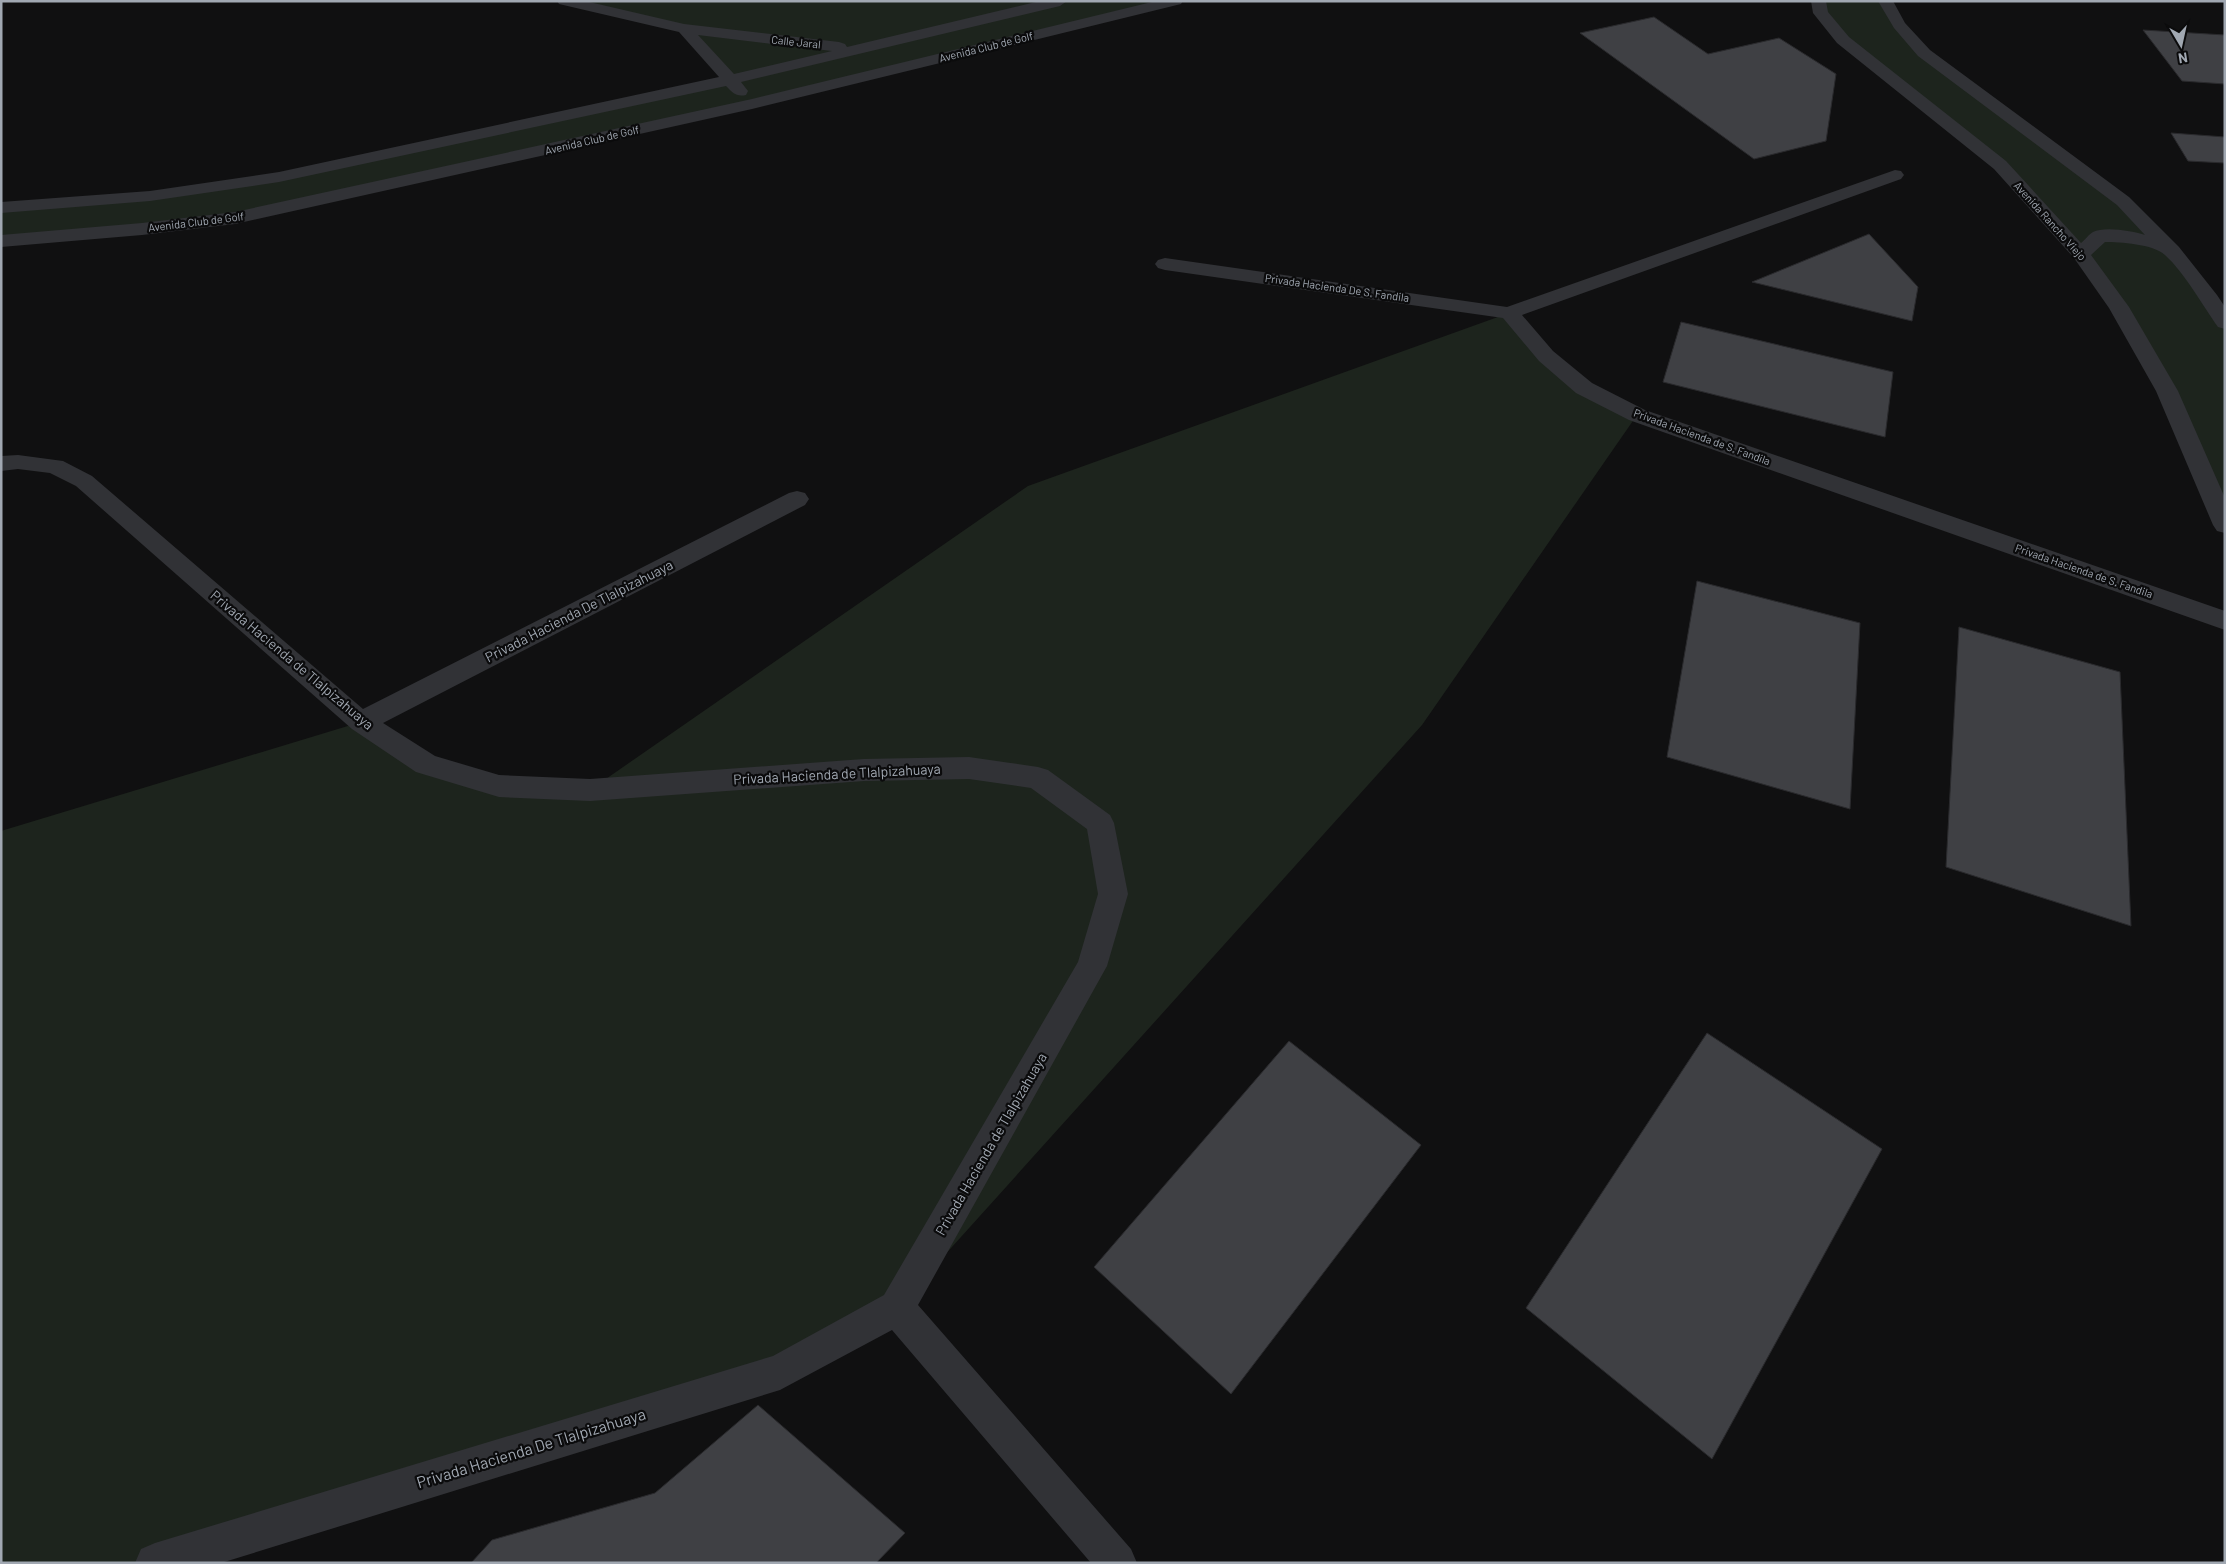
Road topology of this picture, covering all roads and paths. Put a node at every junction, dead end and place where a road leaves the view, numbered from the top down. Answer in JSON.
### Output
{"nodes":[{"id":1,"x":564,"y":1,"type":"edge"},
{"id":2,"x":1060,"y":1,"type":"edge"},
{"id":3,"x":1176,"y":1,"type":"edge"},
{"id":4,"x":1818,"y":1,"type":"edge"},
{"id":5,"x":1885,"y":1,"type":"edge"},
{"id":6,"x":684,"y":30,"type":"junction"},
{"id":7,"x":858,"y":49,"type":"junction"},
{"id":8,"x":904,"y":67,"type":"junction"},
{"id":9,"x":730,"y":80,"type":"junction"},
{"id":10,"x":752,"y":104,"type":"junction"},
{"id":11,"x":1895,"y":175,"type":"dead end"},
{"id":12,"x":1,"y":208,"type":"edge"},
{"id":13,"x":1,"y":241,"type":"edge"},
{"id":14,"x":2172,"y":251,"type":"junction"},
{"id":15,"x":2081,"y":254,"type":"junction"},
{"id":16,"x":1165,"y":264,"type":"dead end"},
{"id":17,"x":2217,"y":300,"type":"edge"},
{"id":18,"x":1509,"y":313,"type":"junction"},
{"id":19,"x":2225,"y":323,"type":"edge"},
{"id":20,"x":1,"y":464,"type":"edge"},
{"id":21,"x":797,"y":500,"type":"dead end"},
{"id":22,"x":2225,"y":525,"type":"edge"},
{"id":23,"x":2225,"y":621,"type":"edge"},
{"id":24,"x":361,"y":722,"type":"junction"},
{"id":25,"x":896,"y":1308,"type":"junction"},
{"id":26,"x":155,"y":1563,"type":"edge"},
{"id":27,"x":1117,"y":1563,"type":"edge"}],
"edges":[{"from":1,"to":6,"type":"street","name":"Calle Jaral"},
{"from":2,"to":7,"type":"street","name":"Avenida Club de Golf"},
{"from":3,"to":8,"type":"street","name":"Avenida Club de Golf"},
{"from":4,"to":15,"type":"street","name":"Avenida Rancho Viejo"},
{"from":5,"to":14,"type":"street"},
{"from":6,"to":7,"type":"street","name":"Calle Jaral"},
{"from":6,"to":9,"type":"street"},
{"from":7,"to":8,"type":"street","name":"Calle Jaral"},
{"from":7,"to":9,"type":"street","name":"Avenida Club de Golf"},
{"from":8,"to":10,"type":"street","name":"Avenida Club de Golf"},
{"from":9,"to":10,"type":"street"},
{"from":9,"to":12,"type":"street","name":"Avenida Club de Golf"},
{"from":10,"to":13,"type":"street","name":"Avenida Club de Golf"},
{"from":11,"to":18,"type":"street"},
{"from":14,"to":15,"type":"street"},
{"from":14,"to":17,"type":"street"},
{"from":15,"to":22,"type":"street","name":"Avenida Rancho Viejo"},
{"from":16,"to":18,"type":"street","name":"Privada Hacienda De S. Fandila"},
{"from":17,"to":19,"type":"street"},
{"from":18,"to":23,"type":"street","name":"Privada Hacienda de S. Fandila"},
{"from":20,"to":24,"type":"street","name":"Privada Hacienda de Tlalpizahuaya"},
{"from":21,"to":24,"type":"street","name":"Privada Hacienda De Tlalpizahuaya"},
{"from":24,"to":25,"type":"street","name":"Privada Hacienda de Tlalpizahuaya"},
{"from":25,"to":26,"type":"street","name":"Privada Hacienda De Tlalpizahuaya"},
{"from":25,"to":27,"type":"street"}]}
